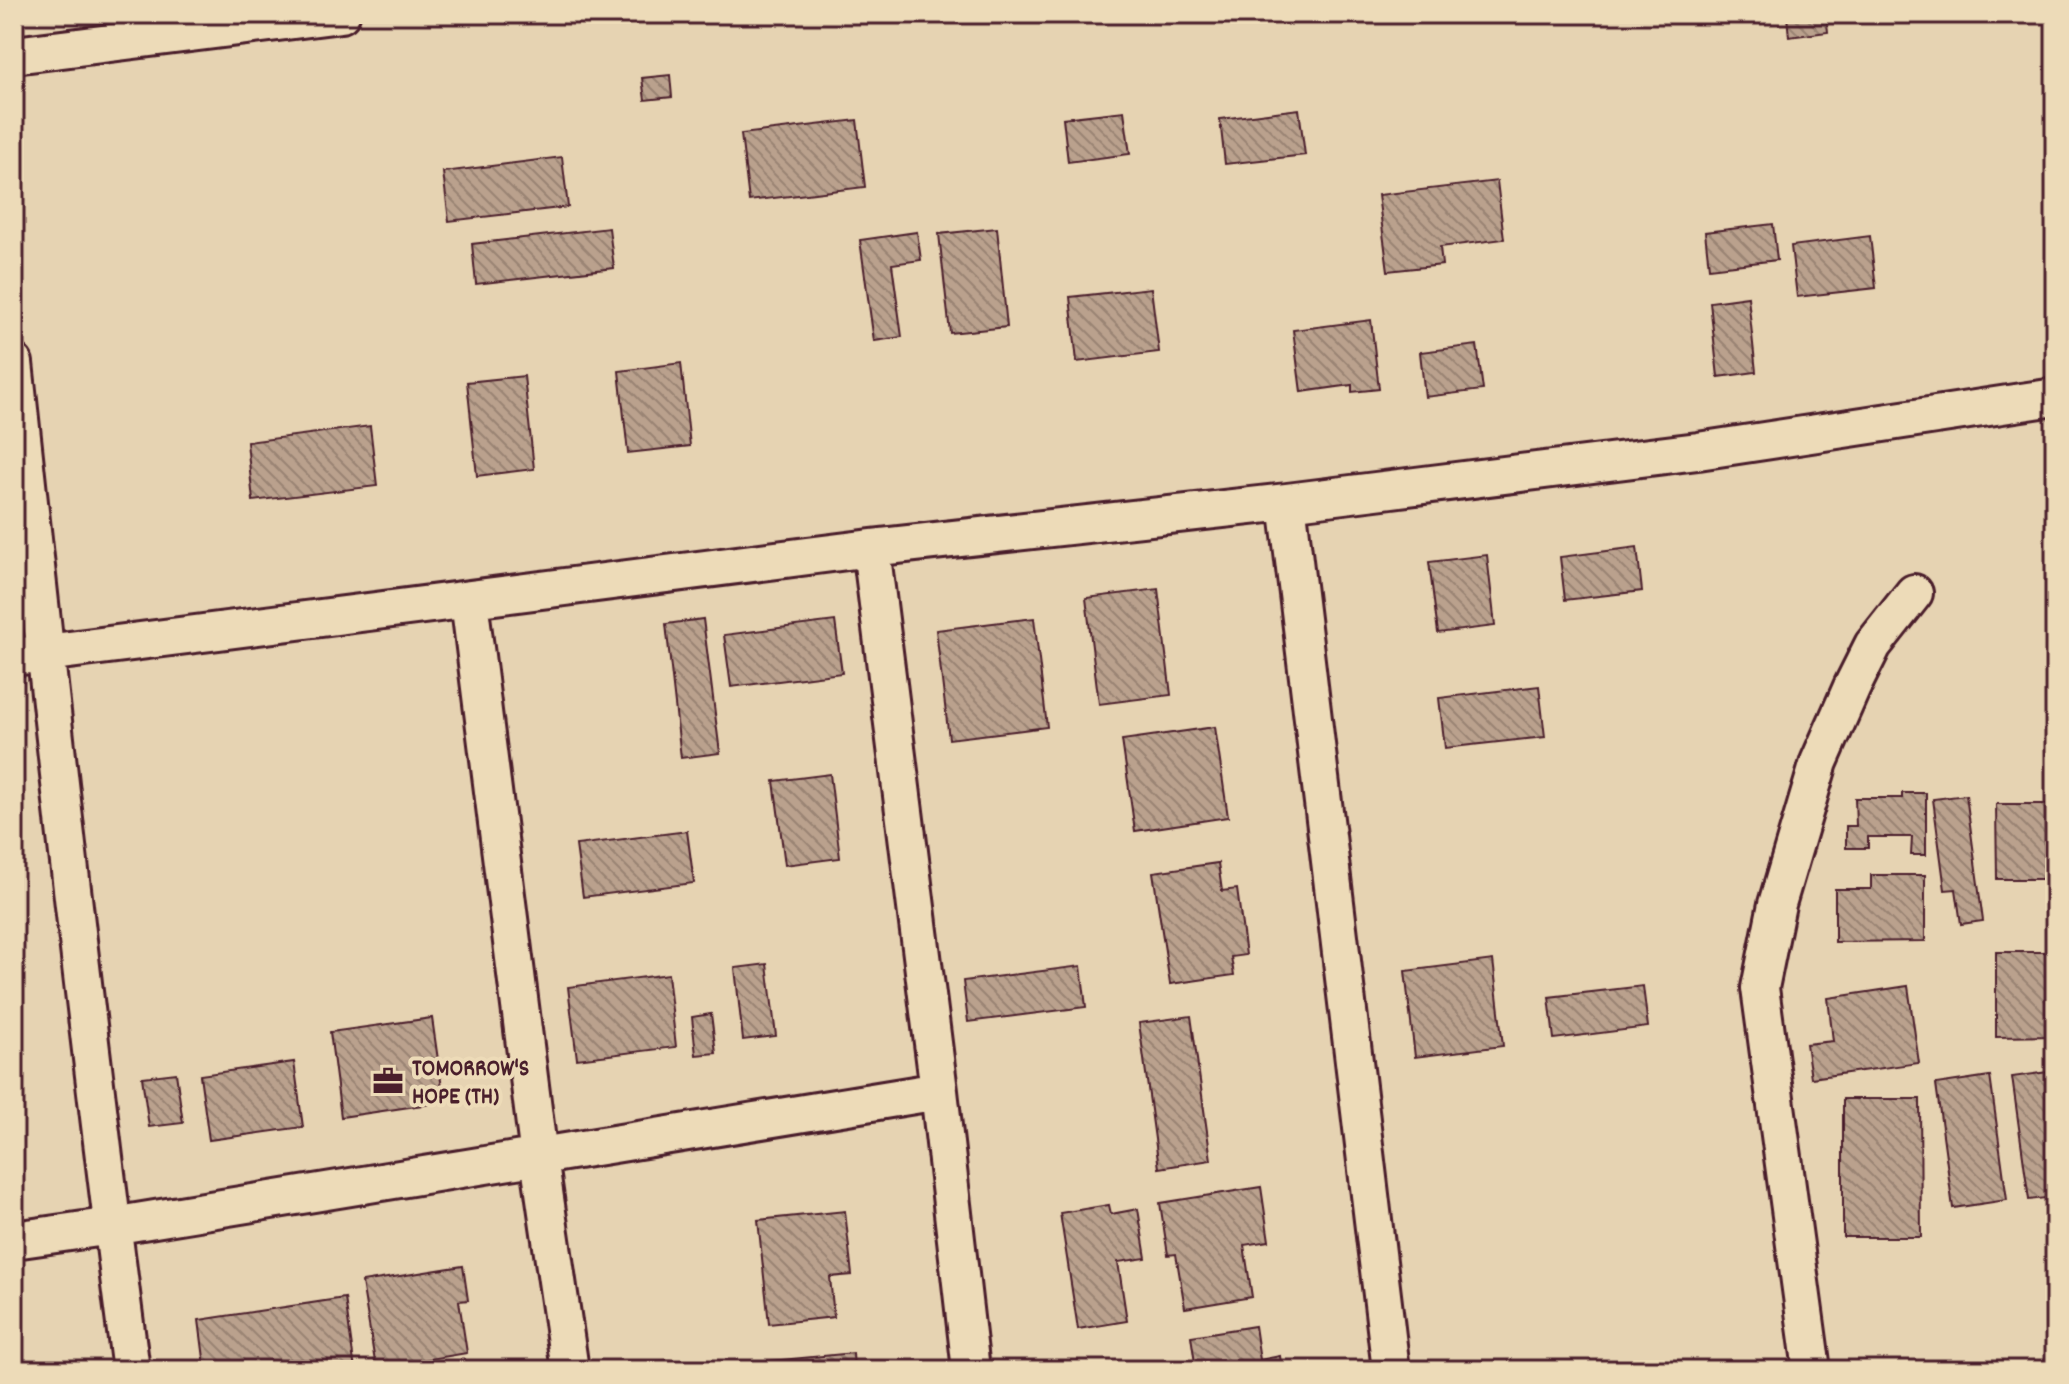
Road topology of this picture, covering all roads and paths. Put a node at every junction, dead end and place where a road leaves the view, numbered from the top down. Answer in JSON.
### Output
{"nodes":[{"id":1,"x":341,"y":14,"type":"edge"},
{"id":2,"x":14,"y":55,"type":"edge"},
{"id":3,"x":14,"y":363,"type":"edge"},
{"id":4,"x":2055,"y":397,"type":"edge"},
{"id":5,"x":1287,"y":502,"type":"junction"},
{"id":6,"x":871,"y":548,"type":"junction"},
{"id":7,"x":1914,"y":593,"type":"dead end"},
{"id":8,"x":469,"y":600,"type":"junction"},
{"id":9,"x":30,"y":655,"type":"edge"},
{"id":10,"x":939,"y":1091,"type":"junction"},
{"id":11,"x":539,"y":1157,"type":"junction"},
{"id":12,"x":112,"y":1226,"type":"junction"},
{"id":13,"x":14,"y":1240,"type":"edge"},
{"id":14,"x":131,"y":1370,"type":"edge"},
{"id":15,"x":570,"y":1370,"type":"edge"},
{"id":16,"x":971,"y":1370,"type":"edge"},
{"id":17,"x":1391,"y":1370,"type":"edge"},
{"id":18,"x":1812,"y":1370,"type":"edge"}],
"edges":[{"from":1,"to":2,"type":"street"},
{"from":3,"to":9,"type":"street"},
{"from":4,"to":5,"type":"street"},
{"from":5,"to":6,"type":"street"},
{"from":5,"to":17,"type":"street"},
{"from":6,"to":8,"type":"street"},
{"from":6,"to":10,"type":"street"},
{"from":7,"to":18,"type":"street"},
{"from":8,"to":9,"type":"street"},
{"from":8,"to":11,"type":"street"},
{"from":9,"to":12,"type":"street"},
{"from":10,"to":11,"type":"street"},
{"from":10,"to":16,"type":"street"},
{"from":11,"to":12,"type":"street"},
{"from":11,"to":15,"type":"street"},
{"from":12,"to":13,"type":"street"},
{"from":12,"to":14,"type":"street"}]}
